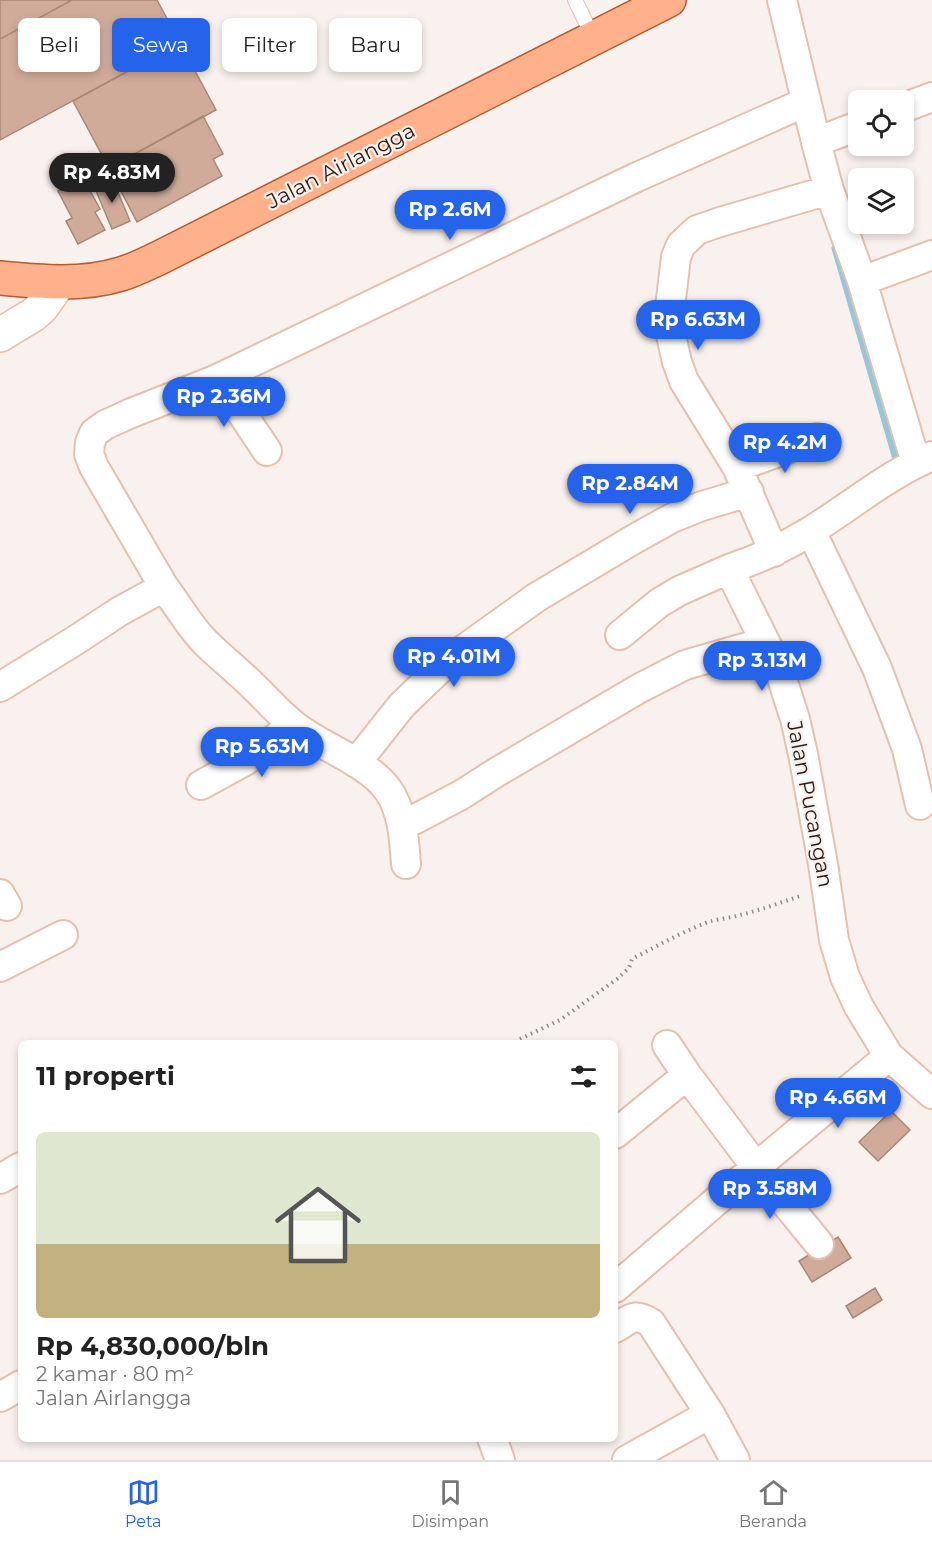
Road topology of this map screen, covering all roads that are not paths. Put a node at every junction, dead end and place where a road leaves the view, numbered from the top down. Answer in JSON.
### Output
{"nodes":[{"id":1,"x":575,"y":0,"type":"edge"},
{"id":2,"x":669,"y":0,"type":"edge"},
{"id":3,"x":782,"y":0,"type":"edge"},
{"id":4,"x":594,"y":39,"type":"junction"},
{"id":5,"x":932,"y":97,"type":"edge"},
{"id":6,"x":914,"y":104,"type":"edge"},
{"id":7,"x":800,"y":105,"type":"junction"},
{"id":8,"x":848,"y":130,"type":"edge"},
{"id":9,"x":816,"y":142,"type":"junction"},
{"id":10,"x":822,"y":192,"type":"junction"},
{"id":11,"x":932,"y":255,"type":"edge"},
{"id":12,"x":0,"y":278,"type":"edge"},
{"id":13,"x":862,"y":281,"type":"junction"},
{"id":14,"x":59,"y":283,"type":"junction"},
{"id":15,"x":0,"y":335,"type":"edge"},
{"id":16,"x":215,"y":380,"type":"junction"},
{"id":17,"x":817,"y":438,"type":"dead end"},
{"id":18,"x":267,"y":451,"type":"dead end"},
{"id":19,"x":924,"y":459,"type":"edge"},
{"id":20,"x":737,"y":467,"type":"junction"},
{"id":21,"x":749,"y":492,"type":"junction"},
{"id":22,"x":811,"y":531,"type":"junction"},
{"id":23,"x":774,"y":552,"type":"junction"},
{"id":24,"x":729,"y":569,"type":"junction"},
{"id":25,"x":164,"y":587,"type":"junction"},
{"id":26,"x":620,"y":635,"type":"dead end"},
{"id":27,"x":765,"y":642,"type":"junction"},
{"id":28,"x":0,"y":687,"type":"edge"},
{"id":29,"x":293,"y":725,"type":"junction"},
{"id":30,"x":356,"y":763,"type":"junction"},
{"id":31,"x":201,"y":785,"type":"dead end"},
{"id":32,"x":920,"y":805,"type":"dead end"},
{"id":33,"x":402,"y":826,"type":"junction"},
{"id":34,"x":406,"y":864,"type":"dead end"},
{"id":35,"x":63,"y":935,"type":"dead end"},
{"id":36,"x":0,"y":967,"type":"edge"},
{"id":37,"x":667,"y":1045,"type":"dead end"},
{"id":38,"x":889,"y":1056,"type":"junction"},
{"id":39,"x":687,"y":1075,"type":"junction"},
{"id":40,"x":932,"y":1094,"type":"edge"},
{"id":41,"x":618,"y":1132,"type":"edge"},
{"id":42,"x":756,"y":1167,"type":"junction"},
{"id":43,"x":18,"y":1169,"type":"edge"},
{"id":44,"x":0,"y":1179,"type":"edge"},
{"id":45,"x":819,"y":1244,"type":"dead end"},
{"id":46,"x":618,"y":1285,"type":"edge"},
{"id":47,"x":618,"y":1326,"type":"edge"},
{"id":48,"x":18,"y":1387,"type":"edge"},
{"id":49,"x":0,"y":1397,"type":"edge"},
{"id":50,"x":710,"y":1414,"type":"junction"},
{"id":51,"x":493,"y":1442,"type":"edge"},
{"id":52,"x":500,"y":1460,"type":"edge"},
{"id":53,"x":627,"y":1460,"type":"edge"},
{"id":54,"x":735,"y":1460,"type":"edge"}],
"edges":[{"from":1,"to":4,"type":"lane"},
{"from":2,"to":4,"type":"main road","name":"Jalan Airlangga"},
{"from":3,"to":7,"type":"street"},
{"from":4,"to":14,"type":"main road","name":"Jalan Airlangga"},
{"from":5,"to":6,"type":"street"},
{"from":7,"to":9,"type":"street"},
{"from":7,"to":16,"type":"street"},
{"from":8,"to":9,"type":"street"},
{"from":9,"to":10,"type":"street"},
{"from":10,"to":13,"type":"street"},
{"from":10,"to":20,"type":"street"},
{"from":11,"to":13,"type":"street"},
{"from":12,"to":14,"type":"main road","name":"Jalan Airlangga"},
{"from":13,"to":19,"type":"street"},
{"from":14,"to":15,"type":"street"},
{"from":16,"to":18,"type":"street"},
{"from":16,"to":25,"type":"street"},
{"from":17,"to":20,"type":"street"},
{"from":19,"to":22,"type":"street"},
{"from":20,"to":21,"type":"street"},
{"from":21,"to":23,"type":"street"},
{"from":21,"to":30,"type":"street"},
{"from":22,"to":23,"type":"street"},
{"from":22,"to":32,"type":"street"},
{"from":23,"to":24,"type":"street"},
{"from":24,"to":26,"type":"street"},
{"from":24,"to":27,"type":"street","name":"Jalan Pucangan"},
{"from":25,"to":28,"type":"street"},
{"from":25,"to":29,"type":"street"},
{"from":27,"to":33,"type":"street"},
{"from":27,"to":38,"type":"street","name":"Jalan Pucangan"},
{"from":29,"to":30,"type":"street"},
{"from":29,"to":31,"type":"street"},
{"from":30,"to":33,"type":"street"},
{"from":33,"to":34,"type":"street"},
{"from":35,"to":36,"type":"street"},
{"from":37,"to":39,"type":"street"},
{"from":38,"to":40,"type":"street","name":"Jalan Pucangan"},
{"from":38,"to":42,"type":"street"},
{"from":39,"to":41,"type":"street"},
{"from":39,"to":42,"type":"street"},
{"from":42,"to":45,"type":"street"},
{"from":42,"to":46,"type":"street"},
{"from":43,"to":44,"type":"street"},
{"from":47,"to":50,"type":"street"},
{"from":48,"to":49,"type":"street"},
{"from":50,"to":53,"type":"street"},
{"from":50,"to":54,"type":"street"},
{"from":51,"to":52,"type":"street"}]}
